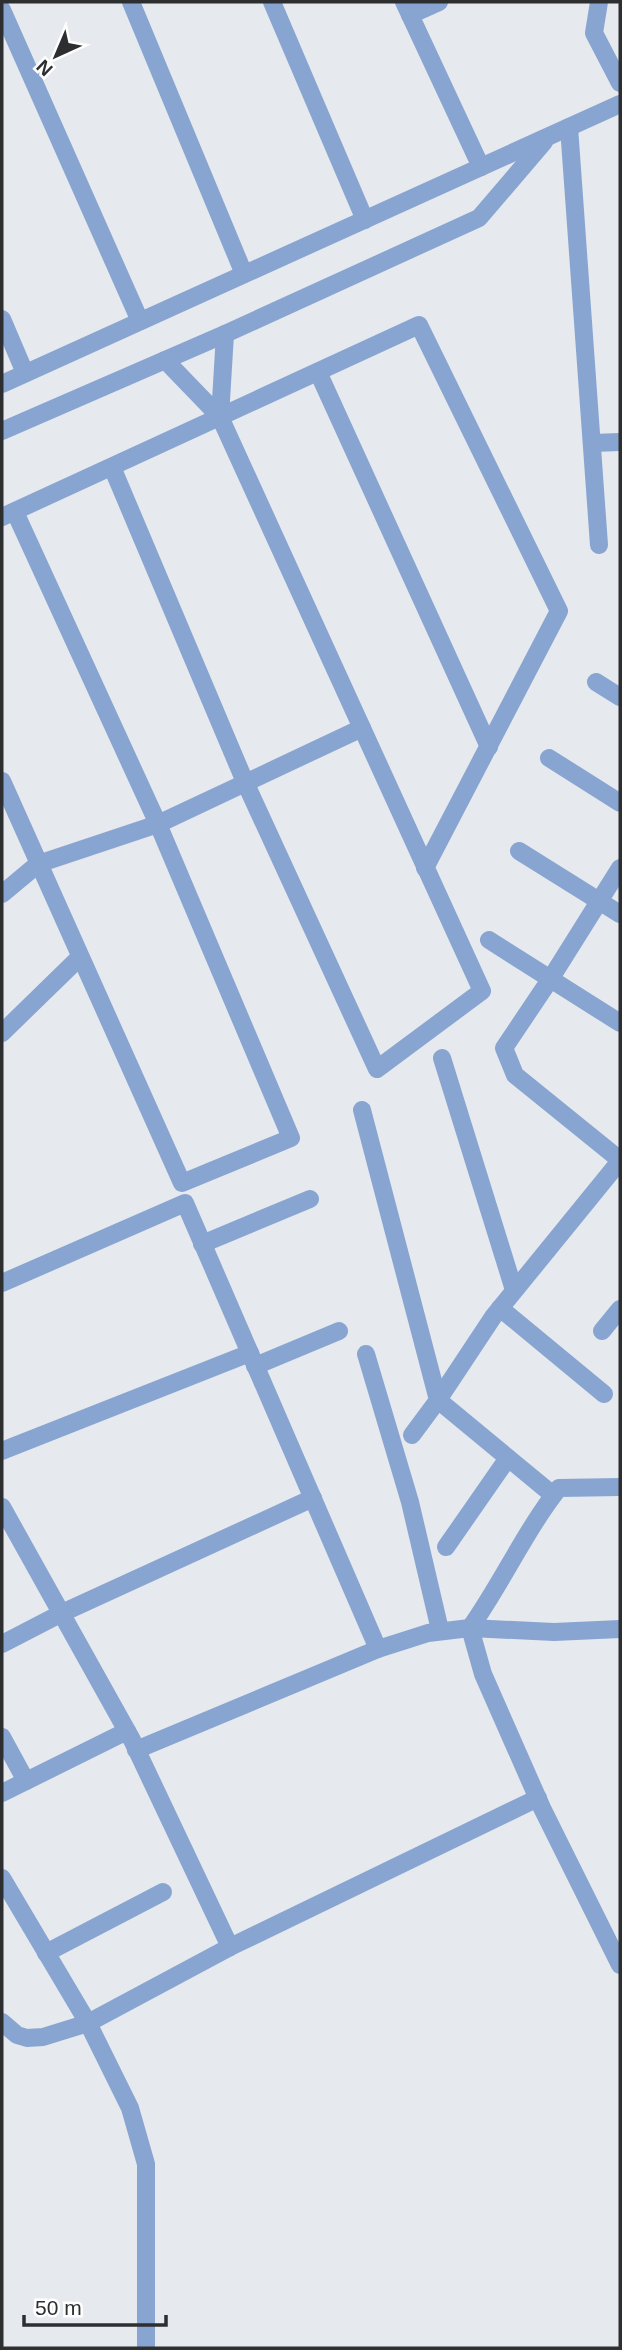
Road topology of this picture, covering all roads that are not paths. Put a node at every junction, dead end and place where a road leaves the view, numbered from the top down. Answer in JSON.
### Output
{"nodes":[{"id":1,"x":131,"y":2,"type":"edge"},
{"id":2,"x":272,"y":2,"type":"edge"},
{"id":3,"x":439,"y":2,"type":"edge"},
{"id":4,"x":599,"y":2,"type":"edge"},
{"id":5,"x":407,"y":8,"type":"edge"},
{"id":6,"x":2,"y":10,"type":"edge"},
{"id":7,"x":620,"y":83,"type":"edge"},
{"id":8,"x":620,"y":104,"type":"edge"},
{"id":9,"x":569,"y":127,"type":"junction"},
{"id":10,"x":549,"y":136,"type":"junction"},
{"id":11,"x":481,"y":167,"type":"junction"},
{"id":12,"x":365,"y":219,"type":"junction"},
{"id":13,"x":244,"y":274,"type":"junction"},
{"id":14,"x":2,"y":318,"type":"edge"},
{"id":15,"x":140,"y":321,"type":"junction"},
{"id":16,"x":225,"y":334,"type":"junction"},
{"id":17,"x":165,"y":360,"type":"junction"},
{"id":18,"x":317,"y":372,"type":"junction"},
{"id":19,"x":25,"y":373,"type":"junction"},
{"id":20,"x":2,"y":384,"type":"edge"},
{"id":21,"x":220,"y":417,"type":"junction"},
{"id":22,"x":2,"y":431,"type":"edge"},
{"id":23,"x":620,"y":442,"type":"edge"},
{"id":24,"x":592,"y":443,"type":"junction"},
{"id":25,"x":112,"y":467,"type":"junction"},
{"id":26,"x":8,"y":514,"type":"edge"},
{"id":27,"x":599,"y":545,"type":"dead end"},
{"id":28,"x":596,"y":682,"type":"dead end"},
{"id":29,"x":620,"y":697,"type":"edge"},
{"id":30,"x":362,"y":728,"type":"junction"},
{"id":31,"x":489,"y":747,"type":"junction"},
{"id":32,"x":549,"y":758,"type":"dead end"},
{"id":33,"x":2,"y":781,"type":"edge"},
{"id":34,"x":246,"y":782,"type":"junction"},
{"id":35,"x":620,"y":803,"type":"edge"},
{"id":36,"x":158,"y":824,"type":"junction"},
{"id":37,"x":519,"y":851,"type":"dead end"},
{"id":38,"x":38,"y":864,"type":"junction"},
{"id":39,"x":620,"y":867,"type":"edge"},
{"id":40,"x":425,"y":868,"type":"junction"},
{"id":41,"x":2,"y":894,"type":"edge"},
{"id":42,"x":599,"y":900,"type":"junction"},
{"id":43,"x":620,"y":914,"type":"edge"},
{"id":44,"x":489,"y":940,"type":"dead end"},
{"id":45,"x":80,"y":957,"type":"junction"},
{"id":46,"x":551,"y":978,"type":"junction"},
{"id":47,"x":620,"y":1023,"type":"edge"},
{"id":48,"x":2,"y":1033,"type":"edge"},
{"id":49,"x":442,"y":1058,"type":"dead end"},
{"id":50,"x":362,"y":1110,"type":"dead end"},
{"id":51,"x":620,"y":1161,"type":"edge"},
{"id":52,"x":310,"y":1199,"type":"dead end"},
{"id":53,"x":202,"y":1244,"type":"junction"},
{"id":54,"x":2,"y":1283,"type":"edge"},
{"id":55,"x":514,"y":1290,"type":"junction"},
{"id":56,"x":499,"y":1308,"type":"junction"},
{"id":57,"x":620,"y":1308,"type":"edge"},
{"id":58,"x":339,"y":1331,"type":"dead end"},
{"id":59,"x":602,"y":1331,"type":"dead end"},
{"id":60,"x":366,"y":1354,"type":"dead end"},
{"id":61,"x":253,"y":1360,"type":"junction"},
{"id":62,"x":604,"y":1394,"type":"dead end"},
{"id":63,"x":438,"y":1400,"type":"junction"},
{"id":64,"x":412,"y":1435,"type":"dead end"},
{"id":65,"x":2,"y":1451,"type":"edge"},
{"id":66,"x":508,"y":1458,"type":"junction"},
{"id":67,"x":620,"y":1487,"type":"edge"},
{"id":68,"x":553,"y":1495,"type":"junction"},
{"id":69,"x":313,"y":1498,"type":"junction"},
{"id":70,"x":2,"y":1507,"type":"edge"},
{"id":71,"x":446,"y":1547,"type":"dead end"},
{"id":72,"x":62,"y":1613,"type":"junction"},
{"id":73,"x":470,"y":1628,"type":"junction"},
{"id":74,"x":620,"y":1629,"type":"edge"},
{"id":75,"x":440,"y":1630,"type":"junction"},
{"id":76,"x":2,"y":1644,"type":"edge"},
{"id":77,"x":378,"y":1649,"type":"junction"},
{"id":78,"x":127,"y":1731,"type":"junction"},
{"id":79,"x":2,"y":1737,"type":"edge"},
{"id":80,"x":136,"y":1750,"type":"junction"},
{"id":81,"x":26,"y":1781,"type":"junction"},
{"id":82,"x":2,"y":1793,"type":"edge"},
{"id":83,"x":538,"y":1798,"type":"junction"},
{"id":84,"x":2,"y":1878,"type":"edge"},
{"id":85,"x":163,"y":1892,"type":"dead end"},
{"id":86,"x":230,"y":1947,"type":"junction"},
{"id":87,"x":46,"y":1953,"type":"junction"},
{"id":88,"x":620,"y":1965,"type":"edge"},
{"id":89,"x":2,"y":2022,"type":"edge"},
{"id":90,"x":88,"y":2023,"type":"junction"},
{"id":91,"x":146,"y":2348,"type":"edge"}],
"edges":[{"from":1,"to":13,"type":"street"},
{"from":2,"to":12,"type":"street"},
{"from":3,"to":5,"type":"street"},
{"from":4,"to":7,"type":"street"},
{"from":5,"to":11,"type":"street"},
{"from":6,"to":15,"type":"street"},
{"from":8,"to":9,"type":"street"},
{"from":9,"to":10,"type":"street"},
{"from":9,"to":24,"type":"street"},
{"from":10,"to":11,"type":"street"},
{"from":10,"to":16,"type":"street"},
{"from":11,"to":12,"type":"street"},
{"from":12,"to":13,"type":"street"},
{"from":13,"to":15,"type":"street"},
{"from":14,"to":19,"type":"street"},
{"from":15,"to":19,"type":"street"},
{"from":16,"to":17,"type":"street"},
{"from":16,"to":21,"type":"street"},
{"from":17,"to":21,"type":"street"},
{"from":17,"to":22,"type":"street"},
{"from":18,"to":21,"type":"street"},
{"from":18,"to":31,"type":"street"},
{"from":18,"to":31,"type":"street"},
{"from":19,"to":20,"type":"street"},
{"from":21,"to":25,"type":"street"},
{"from":21,"to":30,"type":"street"},
{"from":23,"to":24,"type":"street"},
{"from":24,"to":27,"type":"street"},
{"from":25,"to":26,"type":"street"},
{"from":25,"to":34,"type":"street"},
{"from":26,"to":36,"type":"street"},
{"from":28,"to":29,"type":"street"},
{"from":30,"to":34,"type":"street"},
{"from":30,"to":40,"type":"street"},
{"from":31,"to":40,"type":"street"},
{"from":32,"to":35,"type":"street"},
{"from":33,"to":38,"type":"street"},
{"from":34,"to":36,"type":"street"},
{"from":34,"to":40,"type":"street"},
{"from":36,"to":38,"type":"street"},
{"from":36,"to":45,"type":"street"},
{"from":37,"to":42,"type":"street"},
{"from":38,"to":41,"type":"street"},
{"from":38,"to":45,"type":"street"},
{"from":39,"to":42,"type":"street"},
{"from":42,"to":43,"type":"street"},
{"from":42,"to":46,"type":"street"},
{"from":44,"to":46,"type":"street"},
{"from":45,"to":48,"type":"street"},
{"from":46,"to":47,"type":"street"},
{"from":46,"to":51,"type":"street"},
{"from":49,"to":55,"type":"street"},
{"from":50,"to":63,"type":"street"},
{"from":51,"to":55,"type":"street"},
{"from":52,"to":53,"type":"street"},
{"from":53,"to":54,"type":"street"},
{"from":53,"to":61,"type":"street"},
{"from":55,"to":56,"type":"street"},
{"from":56,"to":62,"type":"street"},
{"from":56,"to":63,"type":"street"},
{"from":57,"to":59,"type":"street"},
{"from":58,"to":61,"type":"street"},
{"from":60,"to":75,"type":"street"},
{"from":61,"to":65,"type":"street"},
{"from":61,"to":69,"type":"street"},
{"from":63,"to":64,"type":"street"},
{"from":63,"to":66,"type":"street"},
{"from":66,"to":68,"type":"street"},
{"from":66,"to":71,"type":"street"},
{"from":67,"to":68,"type":"street"},
{"from":68,"to":73,"type":"street"},
{"from":69,"to":72,"type":"street"},
{"from":69,"to":77,"type":"street"},
{"from":70,"to":72,"type":"street"},
{"from":72,"to":76,"type":"street"},
{"from":72,"to":78,"type":"street"},
{"from":73,"to":74,"type":"street"},
{"from":73,"to":75,"type":"street"},
{"from":73,"to":83,"type":"street"},
{"from":75,"to":77,"type":"street"},
{"from":77,"to":80,"type":"street"},
{"from":78,"to":80,"type":"street"},
{"from":78,"to":81,"type":"street"},
{"from":79,"to":81,"type":"street"},
{"from":80,"to":86,"type":"street"},
{"from":81,"to":82,"type":"street"},
{"from":83,"to":86,"type":"street"},
{"from":83,"to":88,"type":"street"},
{"from":84,"to":87,"type":"street"},
{"from":85,"to":87,"type":"street"},
{"from":86,"to":90,"type":"street"},
{"from":87,"to":90,"type":"street"},
{"from":89,"to":90,"type":"street"},
{"from":90,"to":91,"type":"street"}]}
